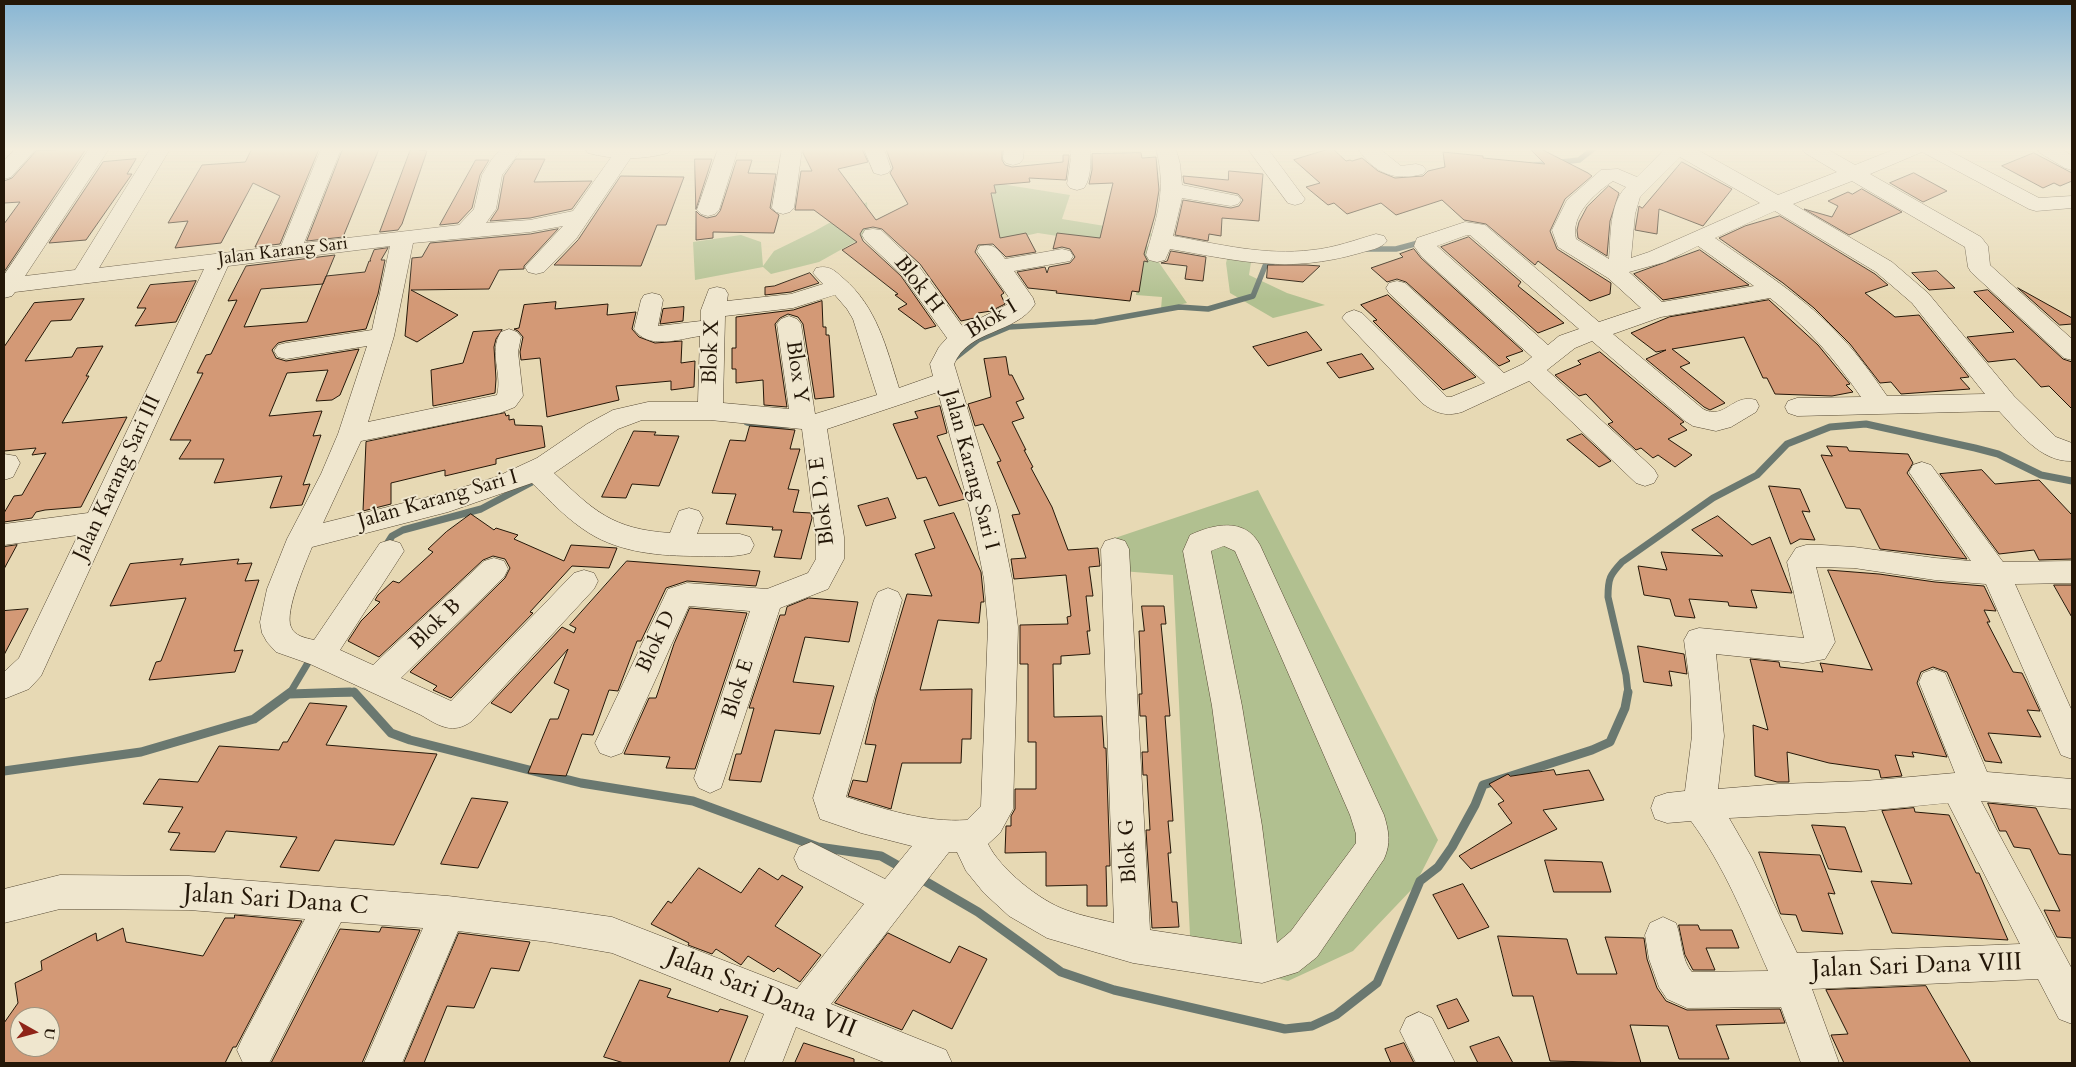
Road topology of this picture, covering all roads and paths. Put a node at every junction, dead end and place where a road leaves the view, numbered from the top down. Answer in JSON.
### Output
{"nodes":[{"id":1,"x":65,"y":199,"type":"edge"},
{"id":2,"x":130,"y":199,"type":"edge"},
{"id":3,"x":311,"y":199,"type":"edge"},
{"id":4,"x":487,"y":199,"type":"edge"},
{"id":5,"x":591,"y":199,"type":"edge"},
{"id":6,"x":712,"y":199,"type":"edge"},
{"id":7,"x":784,"y":199,"type":"edge"},
{"id":8,"x":1172,"y":199,"type":"edge"},
{"id":9,"x":1224,"y":199,"type":"edge"},
{"id":10,"x":1580,"y":199,"type":"edge"},
{"id":11,"x":1628,"y":199,"type":"edge"},
{"id":12,"x":1768,"y":199,"type":"edge"},
{"id":13,"x":1790,"y":199,"type":"edge"},
{"id":14,"x":1898,"y":199,"type":"edge"},
{"id":15,"x":2026,"y":199,"type":"edge"},
{"id":16,"x":1231,"y":200,"type":"dead end"},
{"id":17,"x":2072,"y":202,"type":"edge"},
{"id":18,"x":1777,"y":204,"type":"junction"},
{"id":19,"x":783,"y":208,"type":"dead end"},
{"id":20,"x":708,"y":210,"type":"dead end"},
{"id":21,"x":579,"y":216,"type":"junction"},
{"id":22,"x":465,"y":231,"type":"junction"},
{"id":23,"x":873,"y":235,"type":"dead end"},
{"id":24,"x":1699,"y":237,"type":"junction"},
{"id":25,"x":403,"y":238,"type":"junction"},
{"id":26,"x":1376,"y":241,"type":"dead end"},
{"id":27,"x":290,"y":251,"type":"junction"},
{"id":28,"x":1062,"y":256,"type":"dead end"},
{"id":29,"x":220,"y":259,"type":"junction"},
{"id":30,"x":536,"y":267,"type":"dead end"},
{"id":31,"x":1614,"y":268,"type":"junction"},
{"id":32,"x":83,"y":275,"type":"junction"},
{"id":33,"x":5,"y":288,"type":"edge"},
{"id":34,"x":1397,"y":288,"type":"dead end"},
{"id":35,"x":1774,"y":290,"type":"junction"},
{"id":36,"x":652,"y":300,"type":"dead end"},
{"id":37,"x":714,"y":310,"type":"junction"},
{"id":38,"x":1657,"y":310,"type":"junction"},
{"id":39,"x":1354,"y":318,"type":"dead end"},
{"id":40,"x":790,"y":324,"type":"dead end"},
{"id":41,"x":1596,"y":331,"type":"junction"},
{"id":42,"x":382,"y":336,"type":"junction"},
{"id":43,"x":509,"y":337,"type":"dead end"},
{"id":44,"x":960,"y":339,"type":"junction"},
{"id":45,"x":286,"y":351,"type":"dead end"},
{"id":46,"x":2072,"y":352,"type":"edge"},
{"id":47,"x":1540,"y":364,"type":"junction"},
{"id":48,"x":946,"y":381,"type":"junction"},
{"id":49,"x":1502,"y":385,"type":"junction"},
{"id":50,"x":891,"y":400,"type":"junction"},
{"id":51,"x":2005,"y":402,"type":"junction"},
{"id":52,"x":1880,"y":405,"type":"junction"},
{"id":53,"x":1748,"y":406,"type":"dead end"},
{"id":54,"x":1797,"y":407,"type":"dead end"},
{"id":55,"x":710,"y":410,"type":"junction"},
{"id":56,"x":809,"y":422,"type":"junction"},
{"id":57,"x":351,"y":434,"type":"junction"},
{"id":58,"x":2064,"y":451,"type":"edge"},
{"id":59,"x":1637,"y":468,"type":"dead end"},
{"id":60,"x":535,"y":471,"type":"junction"},
{"id":61,"x":1922,"y":472,"type":"dead end"},
{"id":62,"x":689,"y":518,"type":"dead end"},
{"id":63,"x":98,"y":522,"type":"junction"},
{"id":64,"x":4,"y":534,"type":"edge"},
{"id":65,"x":301,"y":539,"type":"junction"},
{"id":66,"x":679,"y":545,"type":"junction"},
{"id":67,"x":740,"y":545,"type":"dead end"},
{"id":68,"x":1116,"y":549,"type":"dead end"},
{"id":69,"x":390,"y":551,"type":"dead end"},
{"id":70,"x":494,"y":568,"type":"dead end"},
{"id":71,"x":1995,"y":572,"type":"junction"},
{"id":72,"x":2072,"y":572,"type":"edge"},
{"id":73,"x":584,"y":581,"type":"dead end"},
{"id":74,"x":888,"y":600,"type":"dead end"},
{"id":75,"x":768,"y":601,"type":"junction"},
{"id":76,"x":321,"y":656,"type":"junction"},
{"id":77,"x":377,"y":680,"type":"junction"},
{"id":78,"x":1934,"y":682,"type":"dead end"},
{"id":79,"x":4,"y":686,"type":"edge"},
{"id":80,"x":611,"y":743,"type":"dead end"},
{"id":81,"x":2072,"y":745,"type":"edge"},
{"id":82,"x":710,"y":778,"type":"dead end"},
{"id":83,"x":1967,"y":787,"type":"junction"},
{"id":84,"x":2072,"y":794,"type":"edge"},
{"id":85,"x":1684,"y":808,"type":"junction"},
{"id":86,"x":811,"y":858,"type":"dead end"},
{"id":87,"x":928,"y":860,"type":"junction"},
{"id":88,"x":331,"y":905,"type":"junction"},
{"id":89,"x":4,"y":906,"type":"edge"},
{"id":90,"x":448,"y":914,"type":"junction"},
{"id":91,"x":549,"y":925,"type":"joint"},
{"id":92,"x":1663,"y":935,"type":"dead end"},
{"id":93,"x":1133,"y":944,"type":"junction"},
{"id":94,"x":2048,"y":961,"type":"junction"},
{"id":95,"x":1262,"y":966,"type":"junction"},
{"id":96,"x":1790,"y":981,"type":"junction"},
{"id":97,"x":2072,"y":1006,"type":"edge"},
{"id":98,"x":795,"y":1007,"type":"junction"},
{"id":99,"x":1419,"y":1031,"type":"dead end"},
{"id":100,"x":256,"y":1050,"type":"dead end"},
{"id":101,"x":383,"y":1063,"type":"edge"},
{"id":102,"x":763,"y":1063,"type":"edge"},
{"id":103,"x":933,"y":1063,"type":"edge"},
{"id":104,"x":1436,"y":1063,"type":"edge"},
{"id":105,"x":1820,"y":1063,"type":"edge"}],
"edges":[{"from":1,"to":33,"type":"street"},
{"from":2,"to":32,"type":"street"},
{"from":3,"to":27,"type":"street"},
{"from":4,"to":22,"type":"street"},
{"from":5,"to":21,"type":"street"},
{"from":6,"to":20,"type":"street"},
{"from":7,"to":19,"type":"street"},
{"from":8,"to":26,"type":"street"},
{"from":9,"to":16,"type":"street"},
{"from":10,"to":31,"type":"street"},
{"from":11,"to":31,"type":"street"},
{"from":12,"to":18,"type":"street"},
{"from":13,"to":18,"type":"street"},
{"from":14,"to":46,"type":"street"},
{"from":15,"to":17,"type":"street"},
{"from":18,"to":24,"type":"street"},
{"from":18,"to":51,"type":"street"},
{"from":21,"to":22,"type":"street","name":"Jalan Karang Sari"},
{"from":21,"to":30,"type":"street"},
{"from":22,"to":25,"type":"street","name":"Jalan Karang Sari"},
{"from":23,"to":44,"type":"street","name":"Blok H"},
{"from":24,"to":31,"type":"street"},
{"from":24,"to":35,"type":"street"},
{"from":25,"to":27,"type":"street","name":"Jalan Karang Sari"},
{"from":25,"to":42,"type":"street"},
{"from":27,"to":29,"type":"street","name":"Jalan Karang Sari"},
{"from":28,"to":44,"type":"street","name":"Blok I"},
{"from":29,"to":32,"type":"street","name":"Jalan Karang Sari"},
{"from":29,"to":63,"type":"street","name":"Jalan Karang Sari III"},
{"from":31,"to":38,"type":"street"},
{"from":32,"to":33,"type":"street","name":"Jalan Karang Sari"},
{"from":34,"to":49,"type":"street"},
{"from":35,"to":38,"type":"street"},
{"from":35,"to":52,"type":"street"},
{"from":36,"to":37,"type":"street"},
{"from":37,"to":50,"type":"street"},
{"from":37,"to":55,"type":"street","name":"Blok X"},
{"from":38,"to":41,"type":"street"},
{"from":39,"to":49,"type":"street"},
{"from":40,"to":56,"type":"street","name":"Blox Y"},
{"from":41,"to":47,"type":"street"},
{"from":41,"to":47,"type":"street"},
{"from":41,"to":53,"type":"street"},
{"from":42,"to":45,"type":"street"},
{"from":42,"to":57,"type":"street"},
{"from":43,"to":57,"type":"street"},
{"from":44,"to":48,"type":"street"},
{"from":47,"to":49,"type":"street"},
{"from":47,"to":59,"type":"street"},
{"from":48,"to":50,"type":"street","name":"Jalan Karang Sari I"},
{"from":48,"to":87,"type":"street","name":"Jalan Karang Sari I"},
{"from":50,"to":56,"type":"street","name":"Jalan Karang Sari I"},
{"from":51,"to":52,"type":"street"},
{"from":51,"to":58,"type":"street"},
{"from":52,"to":54,"type":"street"},
{"from":55,"to":56,"type":"street","name":"Jalan Karang Sari I"},
{"from":55,"to":60,"type":"street","name":"Jalan Karang Sari I"},
{"from":56,"to":75,"type":"street","name":"Blok D, E"},
{"from":57,"to":65,"type":"street"},
{"from":60,"to":65,"type":"street","name":"Jalan Karang Sari I"},
{"from":60,"to":66,"type":"street"},
{"from":61,"to":71,"type":"street"},
{"from":62,"to":66,"type":"street"},
{"from":63,"to":64,"type":"street"},
{"from":63,"to":79,"type":"street","name":"Jalan Karang Sari III"},
{"from":65,"to":76,"type":"street"},
{"from":66,"to":67,"type":"street"},
{"from":68,"to":93,"type":"street","name":"Blok G"},
{"from":69,"to":76,"type":"street"},
{"from":70,"to":77,"type":"street","name":"Blok B"},
{"from":71,"to":72,"type":"street"},
{"from":71,"to":81,"type":"street"},
{"from":71,"to":85,"type":"street"},
{"from":73,"to":77,"type":"street"},
{"from":74,"to":87,"type":"street"},
{"from":75,"to":80,"type":"street","name":"Blok D"},
{"from":75,"to":82,"type":"street","name":"Blok E"},
{"from":76,"to":77,"type":"street"},
{"from":78,"to":83,"type":"street"},
{"from":83,"to":84,"type":"street"},
{"from":83,"to":85,"type":"street"},
{"from":83,"to":94,"type":"street"},
{"from":85,"to":96,"type":"street"},
{"from":86,"to":87,"type":"street"},
{"from":87,"to":93,"type":"street"},
{"from":87,"to":98,"type":"street"},
{"from":88,"to":89,"type":"street","name":"Jalan Sari Dana C"},
{"from":88,"to":90,"type":"street","name":"Jalan Sari Dana C"},
{"from":88,"to":100,"type":"street"},
{"from":90,"to":91,"type":"street","name":"Jalan Sari Dana C"},
{"from":90,"to":101,"type":"street"},
{"from":91,"to":98,"type":"street","name":"Jalan Sari Dana VII"},
{"from":92,"to":96,"type":"street","name":"Jalan Sari Dana VIII"},
{"from":93,"to":95,"type":"street"},
{"from":94,"to":96,"type":"street","name":"Jalan Sari Dana VIII"},
{"from":94,"to":97,"type":"street"},
{"from":95,"to":95,"type":"street"},
{"from":96,"to":105,"type":"street"},
{"from":98,"to":102,"type":"street"},
{"from":98,"to":103,"type":"street","name":"Jalan Sari Dana VII"},
{"from":99,"to":104,"type":"street"}]}
